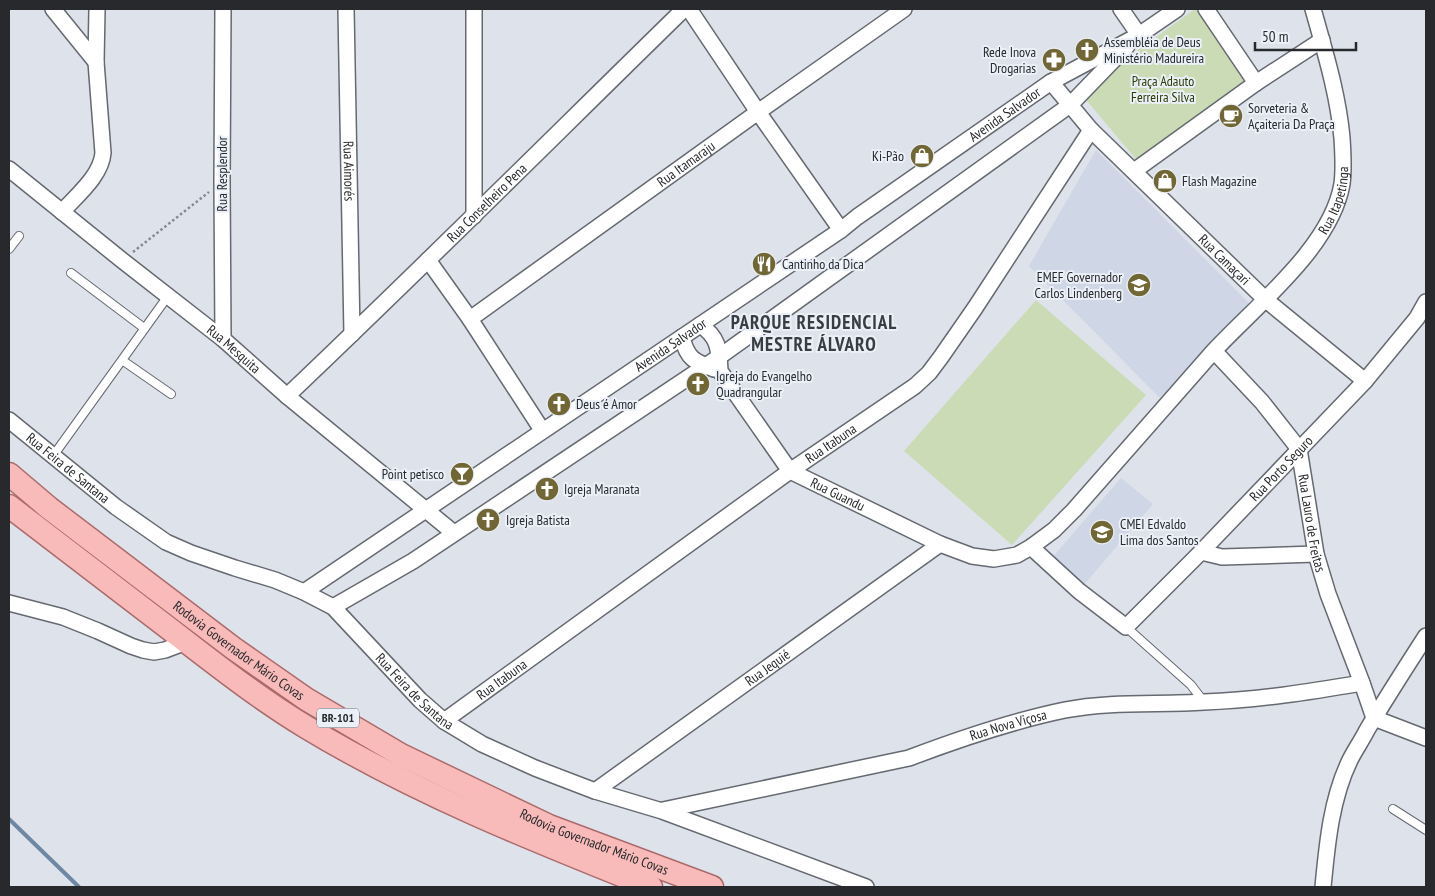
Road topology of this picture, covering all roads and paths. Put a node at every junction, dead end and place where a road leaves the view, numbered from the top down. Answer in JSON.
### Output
{"nodes":[{"id":1,"x":53,"y":9,"type":"edge"},
{"id":2,"x":97,"y":9,"type":"edge"},
{"id":3,"x":223,"y":9,"type":"edge"},
{"id":4,"x":346,"y":9,"type":"edge"},
{"id":5,"x":474,"y":9,"type":"edge"},
{"id":6,"x":684,"y":9,"type":"edge"},
{"id":7,"x":689,"y":9,"type":"edge"},
{"id":8,"x":904,"y":9,"type":"edge"},
{"id":9,"x":1121,"y":9,"type":"edge"},
{"id":10,"x":1177,"y":9,"type":"edge"},
{"id":11,"x":1206,"y":9,"type":"edge"},
{"id":12,"x":1313,"y":9,"type":"edge"},
{"id":13,"x":1139,"y":34,"type":"junction"},
{"id":14,"x":1322,"y":40,"type":"junction"},
{"id":15,"x":96,"y":62,"type":"junction"},
{"id":16,"x":1051,"y":82,"type":"junction"},
{"id":17,"x":1256,"y":83,"type":"junction"},
{"id":18,"x":1070,"y":105,"type":"junction"},
{"id":19,"x":758,"y":112,"type":"junction"},
{"id":20,"x":1092,"y":130,"type":"junction"},
{"id":21,"x":9,"y":170,"type":"edge"},
{"id":22,"x":1134,"y":171,"type":"junction"},
{"id":23,"x":222,"y":182,"type":"junction"},
{"id":24,"x":62,"y":212,"type":"junction"},
{"id":25,"x":474,"y":216,"type":"junction"},
{"id":26,"x":841,"y":230,"type":"junction"},
{"id":27,"x":19,"y":236,"type":"dead end"},
{"id":28,"x":9,"y":249,"type":"edge"},
{"id":29,"x":428,"y":260,"type":"junction"},
{"id":30,"x":122,"y":261,"type":"junction"},
{"id":31,"x":71,"y":273,"type":"dead end"},
{"id":32,"x":168,"y":296,"type":"junction"},
{"id":33,"x":1266,"y":300,"type":"junction"},
{"id":34,"x":1426,"y":302,"type":"edge"},
{"id":35,"x":470,"y":319,"type":"junction"},
{"id":36,"x":700,"y":325,"type":"junction"},
{"id":37,"x":144,"y":328,"type":"junction"},
{"id":38,"x":352,"y":334,"type":"junction"},
{"id":39,"x":682,"y":338,"type":"junction"},
{"id":40,"x":223,"y":339,"type":"junction"},
{"id":41,"x":1214,"y":351,"type":"junction"},
{"id":42,"x":122,"y":360,"type":"junction"},
{"id":43,"x":715,"y":365,"type":"junction"},
{"id":44,"x":1365,"y":381,"type":"junction"},
{"id":45,"x":171,"y":394,"type":"dead end"},
{"id":46,"x":287,"y":396,"type":"junction"},
{"id":47,"x":9,"y":420,"type":"edge"},
{"id":48,"x":542,"y":430,"type":"junction"},
{"id":49,"x":1299,"y":449,"type":"junction"},
{"id":50,"x":53,"y":456,"type":"junction"},
{"id":51,"x":790,"y":471,"type":"junction"},
{"id":52,"x":9,"y":474,"type":"edge"},
{"id":53,"x":9,"y":506,"type":"edge"},
{"id":54,"x":426,"y":510,"type":"junction"},
{"id":55,"x":454,"y":534,"type":"junction"},
{"id":56,"x":940,"y":544,"type":"junction"},
{"id":57,"x":1032,"y":547,"type":"junction"},
{"id":58,"x":1201,"y":552,"type":"junction"},
{"id":59,"x":1316,"y":554,"type":"junction"},
{"id":60,"x":304,"y":592,"type":"junction"},
{"id":61,"x":9,"y":602,"type":"edge"},
{"id":62,"x":333,"y":607,"type":"junction"},
{"id":63,"x":1126,"y":627,"type":"junction"},
{"id":64,"x":1426,"y":636,"type":"edge"},
{"id":65,"x":186,"y":642,"type":"junction"},
{"id":66,"x":1362,"y":683,"type":"junction"},
{"id":67,"x":1204,"y":702,"type":"junction"},
{"id":68,"x":1374,"y":718,"type":"junction"},
{"id":69,"x":444,"y":721,"type":"junction"},
{"id":70,"x":1426,"y":738,"type":"edge"},
{"id":71,"x":595,"y":790,"type":"junction"},
{"id":72,"x":1393,"y":809,"type":"dead end"},
{"id":73,"x":662,"y":811,"type":"junction"},
{"id":74,"x":1425,"y":825,"type":"edge"},
{"id":75,"x":651,"y":887,"type":"edge"},
{"id":76,"x":712,"y":887,"type":"edge"},
{"id":77,"x":866,"y":887,"type":"edge"},
{"id":78,"x":1323,"y":887,"type":"edge"}],
"edges":[{"from":1,"to":15,"type":"street"},
{"from":2,"to":15,"type":"street"},
{"from":3,"to":23,"type":"street","name":"Rua Resplendor"},
{"from":4,"to":38,"type":"street","name":"Rua Aimorés"},
{"from":5,"to":25,"type":"street"},
{"from":6,"to":25,"type":"street","name":"Rua Conselheiro Pena"},
{"from":7,"to":19,"type":"street"},
{"from":8,"to":19,"type":"street","name":"Rua Itamaraju"},
{"from":9,"to":13,"type":"street"},
{"from":10,"to":13,"type":"street","name":"Avenida Salvador"},
{"from":11,"to":17,"type":"street"},
{"from":12,"to":14,"type":"street","name":"Rua Itapetinga"},
{"from":13,"to":16,"type":"street","name":"Avenida Salvador"},
{"from":13,"to":18,"type":"street","name":"Avenida Salvador"},
{"from":14,"to":17,"type":"street"},
{"from":14,"to":33,"type":"street","name":"Rua Itapetinga"},
{"from":15,"to":24,"type":"street"},
{"from":16,"to":18,"type":"street"},
{"from":16,"to":26,"type":"street","name":"Avenida Salvador"},
{"from":17,"to":22,"type":"street"},
{"from":18,"to":20,"type":"street"},
{"from":18,"to":43,"type":"street","name":"Avenida Salvador"},
{"from":19,"to":26,"type":"street"},
{"from":19,"to":35,"type":"street","name":"Rua Itamaraju"},
{"from":20,"to":22,"type":"street","name":"Rua Camaçari"},
{"from":20,"to":51,"type":"street","name":"Rua Itabuna"},
{"from":21,"to":24,"type":"street","name":"Rua Mesquita"},
{"from":22,"to":33,"type":"street","name":"Rua Camaçari"},
{"from":23,"to":30,"type":"path"},
{"from":23,"to":40,"type":"street","name":"Rua Resplendor"},
{"from":24,"to":30,"type":"street","name":"Rua Mesquita"},
{"from":25,"to":29,"type":"street","name":"Rua Conselheiro Pena"},
{"from":26,"to":36,"type":"street","name":"Avenida Salvador"},
{"from":27,"to":28,"type":"lane"},
{"from":29,"to":35,"type":"street"},
{"from":29,"to":38,"type":"street","name":"Rua Conselheiro Pena"},
{"from":30,"to":32,"type":"street","name":"Rua Mesquita"},
{"from":31,"to":37,"type":"lane"},
{"from":32,"to":37,"type":"lane"},
{"from":32,"to":40,"type":"street","name":"Rua Mesquita"},
{"from":33,"to":41,"type":"street","name":"Rua Itapetinga"},
{"from":33,"to":44,"type":"street","name":"Rua Camaçari"},
{"from":34,"to":44,"type":"street","name":"Rua Porto Seguro"},
{"from":35,"to":48,"type":"street"},
{"from":36,"to":39,"type":"street","name":"Avenida Salvador"},
{"from":36,"to":43,"type":"street","name":"Rua Guandu"},
{"from":37,"to":42,"type":"lane"},
{"from":38,"to":46,"type":"street","name":"Rua Conselheiro Pena"},
{"from":39,"to":43,"type":"street","name":"Rua Guandu"},
{"from":39,"to":48,"type":"street","name":"Avenida Salvador"},
{"from":40,"to":46,"type":"street","name":"Rua Mesquita"},
{"from":41,"to":49,"type":"street","name":"Rua Lauro de Freitas"},
{"from":41,"to":57,"type":"street","name":"Rua Itapetinga"},
{"from":42,"to":45,"type":"lane"},
{"from":42,"to":50,"type":"lane"},
{"from":43,"to":51,"type":"street","name":"Rua Guandu"},
{"from":43,"to":55,"type":"street","name":"Avenida Salvador"},
{"from":44,"to":49,"type":"street","name":"Rua Porto Seguro"},
{"from":46,"to":54,"type":"street","name":"Rua Mesquita"},
{"from":47,"to":50,"type":"street","name":"Rua Feira de Santana"},
{"from":48,"to":54,"type":"street","name":"Avenida Salvador"},
{"from":49,"to":58,"type":"street","name":"Rua Porto Seguro"},
{"from":49,"to":59,"type":"street","name":"Rua Lauro de Freitas"},
{"from":50,"to":60,"type":"street","name":"Rua Feira de Santana"},
{"from":51,"to":56,"type":"street","name":"Rua Guandu"},
{"from":51,"to":69,"type":"street","name":"Rua Itabuna"},
{"from":52,"to":76,"type":"main road","name":"Rodovia Governador Mário Covas","number":"BR-101"},
{"from":53,"to":65,"type":"main road","name":"Rodovia Governador Mário Covas","number":"BR-101"},
{"from":54,"to":55,"type":"street","name":"Rua Mesquita"},
{"from":54,"to":60,"type":"street","name":"Avenida Salvador"},
{"from":55,"to":62,"type":"street","name":"Avenida Salvador"},
{"from":56,"to":57,"type":"street","name":"Rua Guandu"},
{"from":56,"to":71,"type":"street","name":"Rua Jequié"},
{"from":57,"to":63,"type":"street"},
{"from":58,"to":59,"type":"street"},
{"from":58,"to":63,"type":"street","name":"Rua Porto Seguro"},
{"from":59,"to":66,"type":"street","name":"Rua Lauro de Freitas"},
{"from":60,"to":62,"type":"street","name":"Rua Feira de Santana"},
{"from":61,"to":65,"type":"street"},
{"from":62,"to":69,"type":"street","name":"Rua Feira de Santana"},
{"from":63,"to":67,"type":"lane"},
{"from":64,"to":68,"type":"street"},
{"from":65,"to":75,"type":"main road","name":"Rodovia Governador Mário Covas","number":"BR-101"},
{"from":66,"to":67,"type":"street","name":"Rua Nova Viçosa"},
{"from":66,"to":68,"type":"street","name":"Rua Lauro de Freitas"},
{"from":67,"to":73,"type":"street","name":"Rua Nova Viçosa"},
{"from":68,"to":70,"type":"street"},
{"from":68,"to":78,"type":"street"},
{"from":69,"to":71,"type":"street","name":"Rua Feira de Santana"},
{"from":71,"to":73,"type":"street","name":"Rua Feira de Santana"},
{"from":72,"to":74,"type":"lane"},
{"from":73,"to":77,"type":"street","name":"Rua Feira de Santana"}]}
